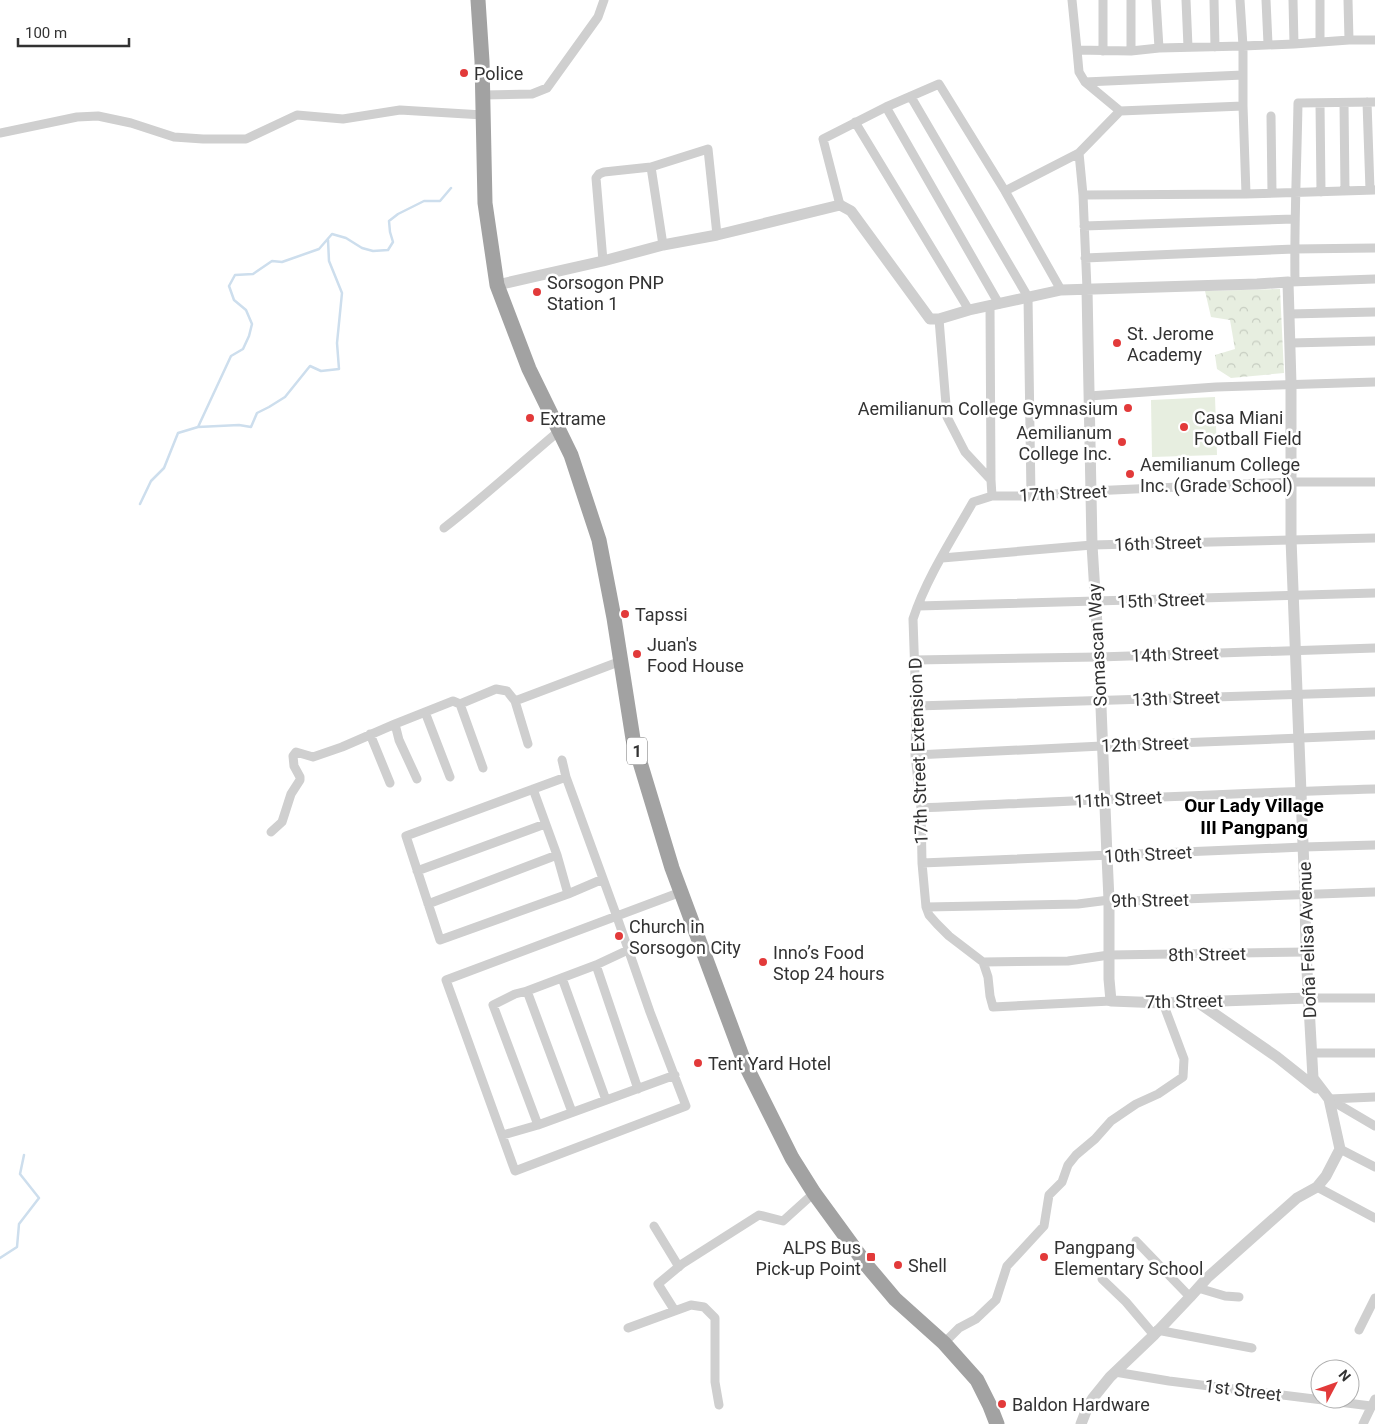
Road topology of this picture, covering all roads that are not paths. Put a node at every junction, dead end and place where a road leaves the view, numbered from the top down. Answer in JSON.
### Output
{"nodes":[{"id":1,"x":478,"y":0,"type":"edge"},
{"id":2,"x":604,"y":0,"type":"edge"},
{"id":3,"x":1072,"y":0,"type":"edge"},
{"id":4,"x":1103,"y":0,"type":"edge"},
{"id":5,"x":1131,"y":0,"type":"edge"},
{"id":6,"x":1156,"y":0,"type":"edge"},
{"id":7,"x":1186,"y":0,"type":"edge"},
{"id":8,"x":1214,"y":0,"type":"edge"},
{"id":9,"x":1240,"y":0,"type":"edge"},
{"id":10,"x":1266,"y":0,"type":"edge"},
{"id":11,"x":1293,"y":0,"type":"edge"},
{"id":12,"x":1320,"y":0,"type":"edge"},
{"id":13,"x":1348,"y":0,"type":"edge"},
{"id":14,"x":1349,"y":40,"type":"junction"},
{"id":15,"x":1375,"y":40,"type":"edge"},
{"id":16,"x":1320,"y":42,"type":"junction"},
{"id":17,"x":1268,"y":44,"type":"junction"},
{"id":18,"x":1294,"y":44,"type":"junction"},
{"id":19,"x":1243,"y":46,"type":"junction"},
{"id":20,"x":1215,"y":47,"type":"junction"},
{"id":21,"x":1159,"y":48,"type":"junction"},
{"id":22,"x":1188,"y":48,"type":"junction"},
{"id":23,"x":1077,"y":50,"type":"junction"},
{"id":24,"x":1103,"y":50,"type":"junction"},
{"id":25,"x":1131,"y":51,"type":"junction"},
{"id":26,"x":1243,"y":75,"type":"junction"},
{"id":27,"x":1085,"y":82,"type":"junction"},
{"id":28,"x":483,"y":95,"type":"junction"},
{"id":29,"x":911,"y":97,"type":"junction"},
{"id":30,"x":1371,"y":102,"type":"edge"},
{"id":31,"x":1320,"y":103,"type":"junction"},
{"id":32,"x":1344,"y":103,"type":"junction"},
{"id":33,"x":1243,"y":106,"type":"junction"},
{"id":34,"x":886,"y":107,"type":"junction"},
{"id":35,"x":1120,"y":111,"type":"junction"},
{"id":36,"x":483,"y":115,"type":"junction"},
{"id":37,"x":1271,"y":116,"type":"dead end"},
{"id":38,"x":855,"y":122,"type":"junction"},
{"id":39,"x":0,"y":134,"type":"edge"},
{"id":40,"x":1079,"y":153,"type":"junction"},
{"id":41,"x":652,"y":167,"type":"junction"},
{"id":42,"x":1372,"y":190,"type":"edge"},
{"id":43,"x":1005,"y":191,"type":"junction"},
{"id":44,"x":1345,"y":191,"type":"junction"},
{"id":45,"x":1321,"y":192,"type":"junction"},
{"id":46,"x":1272,"y":193,"type":"junction"},
{"id":47,"x":1296,"y":193,"type":"junction"},
{"id":48,"x":1246,"y":194,"type":"junction"},
{"id":49,"x":1083,"y":195,"type":"junction"},
{"id":50,"x":840,"y":205,"type":"junction"},
{"id":51,"x":1294,"y":219,"type":"junction"},
{"id":52,"x":1084,"y":226,"type":"junction"},
{"id":53,"x":717,"y":235,"type":"junction"},
{"id":54,"x":663,"y":245,"type":"junction"},
{"id":55,"x":1375,"y":248,"type":"edge"},
{"id":56,"x":1294,"y":249,"type":"junction"},
{"id":57,"x":1085,"y":258,"type":"junction"},
{"id":58,"x":603,"y":261,"type":"junction"},
{"id":59,"x":1375,"y":279,"type":"edge"},
{"id":60,"x":1291,"y":282,"type":"junction"},
{"id":61,"x":497,"y":286,"type":"junction"},
{"id":62,"x":1087,"y":289,"type":"junction"},
{"id":63,"x":1061,"y":290,"type":"junction"},
{"id":64,"x":1028,"y":297,"type":"junction"},
{"id":65,"x":994,"y":305,"type":"junction"},
{"id":66,"x":969,"y":310,"type":"junction"},
{"id":67,"x":1375,"y":312,"type":"edge"},
{"id":68,"x":1290,"y":314,"type":"junction"},
{"id":69,"x":939,"y":319,"type":"junction"},
{"id":70,"x":1375,"y":341,"type":"edge"},
{"id":71,"x":1290,"y":344,"type":"junction"},
{"id":72,"x":1375,"y":382,"type":"edge"},
{"id":73,"x":1291,"y":384,"type":"junction"},
{"id":74,"x":1089,"y":396,"type":"junction"},
{"id":75,"x":559,"y":430,"type":"junction"},
{"id":76,"x":991,"y":480,"type":"junction"},
{"id":77,"x":1291,"y":482,"type":"junction"},
{"id":78,"x":1375,"y":482,"type":"edge"},
{"id":79,"x":1091,"y":491,"type":"junction"},
{"id":80,"x":992,"y":496,"type":"junction"},
{"id":81,"x":1031,"y":496,"type":"junction"},
{"id":82,"x":444,"y":528,"type":"dead end"},
{"id":83,"x":1375,"y":538,"type":"edge"},
{"id":84,"x":1291,"y":540,"type":"junction"},
{"id":85,"x":1092,"y":545,"type":"junction"},
{"id":86,"x":942,"y":558,"type":"junction"},
{"id":87,"x":1375,"y":593,"type":"edge"},
{"id":88,"x":1294,"y":595,"type":"junction"},
{"id":89,"x":1095,"y":602,"type":"junction"},
{"id":90,"x":918,"y":606,"type":"junction"},
{"id":91,"x":1375,"y":648,"type":"edge"},
{"id":92,"x":1295,"y":651,"type":"junction"},
{"id":93,"x":1099,"y":656,"type":"junction"},
{"id":94,"x":914,"y":660,"type":"junction"},
{"id":95,"x":621,"y":661,"type":"junction"},
{"id":96,"x":1375,"y":692,"type":"edge"},
{"id":97,"x":1296,"y":694,"type":"junction"},
{"id":98,"x":515,"y":701,"type":"junction"},
{"id":99,"x":1101,"y":701,"type":"junction"},
{"id":100,"x":460,"y":704,"type":"junction"},
{"id":101,"x":916,"y":706,"type":"junction"},
{"id":102,"x":425,"y":712,"type":"junction"},
{"id":103,"x":395,"y":724,"type":"junction"},
{"id":104,"x":370,"y":734,"type":"junction"},
{"id":105,"x":1375,"y":735,"type":"edge"},
{"id":106,"x":1298,"y":737,"type":"junction"},
{"id":107,"x":528,"y":744,"type":"dead end"},
{"id":108,"x":1102,"y":746,"type":"junction"},
{"id":109,"x":915,"y":755,"type":"junction"},
{"id":110,"x":562,"y":760,"type":"dead end"},
{"id":111,"x":483,"y":768,"type":"dead end"},
{"id":112,"x":450,"y":776,"type":"dead end"},
{"id":113,"x":566,"y":777,"type":"junction"},
{"id":114,"x":417,"y":779,"type":"dead end"},
{"id":115,"x":390,"y":783,"type":"dead end"},
{"id":116,"x":533,"y":789,"type":"junction"},
{"id":117,"x":1375,"y":790,"type":"edge"},
{"id":118,"x":1300,"y":791,"type":"junction"},
{"id":119,"x":1104,"y":799,"type":"junction"},
{"id":120,"x":921,"y":808,"type":"junction"},
{"id":121,"x":545,"y":824,"type":"junction"},
{"id":122,"x":271,"y":832,"type":"dead end"},
{"id":123,"x":1375,"y":845,"type":"edge"},
{"id":124,"x":1303,"y":847,"type":"junction"},
{"id":125,"x":557,"y":855,"type":"junction"},
{"id":126,"x":1108,"y":856,"type":"junction"},
{"id":127,"x":922,"y":863,"type":"junction"},
{"id":128,"x":417,"y":871,"type":"junction"},
{"id":129,"x":603,"y":879,"type":"junction"},
{"id":130,"x":681,"y":892,"type":"junction"},
{"id":131,"x":1375,"y":892,"type":"edge"},
{"id":132,"x":568,"y":894,"type":"junction"},
{"id":133,"x":1305,"y":895,"type":"junction"},
{"id":134,"x":1109,"y":900,"type":"junction"},
{"id":135,"x":428,"y":904,"type":"junction"},
{"id":136,"x":926,"y":907,"type":"junction"},
{"id":137,"x":617,"y":917,"type":"junction"},
{"id":138,"x":628,"y":950,"type":"junction"},
{"id":139,"x":1306,"y":952,"type":"junction"},
{"id":140,"x":1109,"y":955,"type":"junction"},
{"id":141,"x":984,"y":962,"type":"junction"},
{"id":142,"x":596,"y":965,"type":"junction"},
{"id":143,"x":562,"y":978,"type":"junction"},
{"id":144,"x":527,"y":991,"type":"junction"},
{"id":145,"x":1309,"y":998,"type":"junction"},
{"id":146,"x":1375,"y":998,"type":"edge"},
{"id":147,"x":1111,"y":1001,"type":"junction"},
{"id":148,"x":1196,"y":1001,"type":"junction"},
{"id":149,"x":1163,"y":1003,"type":"junction"},
{"id":150,"x":1311,"y":1053,"type":"junction"},
{"id":151,"x":1375,"y":1053,"type":"edge"},
{"id":152,"x":675,"y":1076,"type":"junction"},
{"id":153,"x":638,"y":1089,"type":"junction"},
{"id":154,"x":1375,"y":1097,"type":"edge"},
{"id":155,"x":1329,"y":1099,"type":"junction"},
{"id":156,"x":606,"y":1100,"type":"junction"},
{"id":157,"x":572,"y":1112,"type":"junction"},
{"id":158,"x":538,"y":1125,"type":"junction"},
{"id":159,"x":1375,"y":1126,"type":"edge"},
{"id":160,"x":503,"y":1135,"type":"junction"},
{"id":161,"x":1340,"y":1149,"type":"junction"},
{"id":162,"x":1375,"y":1167,"type":"edge"},
{"id":163,"x":1316,"y":1187,"type":"junction"},
{"id":164,"x":814,"y":1194,"type":"junction"},
{"id":165,"x":1375,"y":1218,"type":"edge"},
{"id":166,"x":654,"y":1226,"type":"dead end"},
{"id":167,"x":1136,"y":1241,"type":"dead end"},
{"id":168,"x":679,"y":1267,"type":"junction"},
{"id":169,"x":1102,"y":1279,"type":"dead end"},
{"id":170,"x":1194,"y":1293,"type":"junction"},
{"id":171,"x":1239,"y":1297,"type":"dead end"},
{"id":172,"x":1375,"y":1298,"type":"edge"},
{"id":173,"x":675,"y":1311,"type":"junction"},
{"id":174,"x":628,"y":1328,"type":"dead end"},
{"id":175,"x":1359,"y":1330,"type":"dead end"},
{"id":176,"x":1156,"y":1332,"type":"junction"},
{"id":177,"x":944,"y":1343,"type":"junction"},
{"id":178,"x":1252,"y":1348,"type":"dead end"},
{"id":179,"x":1115,"y":1372,"type":"junction"},
{"id":180,"x":1373,"y":1402,"type":"edge"},
{"id":181,"x":719,"y":1405,"type":"dead end"},
{"id":182,"x":997,"y":1424,"type":"edge"},
{"id":183,"x":1081,"y":1424,"type":"edge"},
{"id":184,"x":1363,"y":1424,"type":"edge"}],
"edges":[{"from":1,"to":28,"type":"highway","number":"1"},
{"from":2,"to":28,"type":"street"},
{"from":3,"to":23,"type":"street"},
{"from":4,"to":24,"type":"street"},
{"from":5,"to":25,"type":"street"},
{"from":6,"to":21,"type":"street"},
{"from":7,"to":22,"type":"street"},
{"from":8,"to":20,"type":"street"},
{"from":9,"to":19,"type":"street"},
{"from":10,"to":17,"type":"street"},
{"from":11,"to":18,"type":"street"},
{"from":12,"to":16,"type":"street"},
{"from":13,"to":14,"type":"street"},
{"from":14,"to":15,"type":"street"},
{"from":14,"to":16,"type":"street"},
{"from":16,"to":18,"type":"street"},
{"from":17,"to":18,"type":"street"},
{"from":17,"to":19,"type":"street"},
{"from":19,"to":20,"type":"street"},
{"from":19,"to":26,"type":"street"},
{"from":20,"to":22,"type":"street"},
{"from":21,"to":22,"type":"street"},
{"from":21,"to":25,"type":"street"},
{"from":23,"to":24,"type":"street"},
{"from":23,"to":27,"type":"street"},
{"from":24,"to":25,"type":"street"},
{"from":26,"to":27,"type":"street"},
{"from":26,"to":33,"type":"street"},
{"from":27,"to":35,"type":"street"},
{"from":28,"to":36,"type":"highway","number":"1"},
{"from":29,"to":34,"type":"street"},
{"from":29,"to":43,"type":"street"},
{"from":29,"to":64,"type":"street"},
{"from":30,"to":32,"type":"street"},
{"from":30,"to":42,"type":"street"},
{"from":31,"to":32,"type":"street"},
{"from":31,"to":45,"type":"street"},
{"from":31,"to":47,"type":"street"},
{"from":32,"to":44,"type":"street"},
{"from":33,"to":35,"type":"street"},
{"from":33,"to":48,"type":"street"},
{"from":34,"to":38,"type":"street"},
{"from":34,"to":65,"type":"street"},
{"from":35,"to":40,"type":"street"},
{"from":36,"to":39,"type":"street"},
{"from":36,"to":61,"type":"highway","number":"1"},
{"from":37,"to":46,"type":"street"},
{"from":38,"to":50,"type":"street"},
{"from":38,"to":66,"type":"street"},
{"from":40,"to":43,"type":"street"},
{"from":40,"to":49,"type":"street"},
{"from":41,"to":53,"type":"street"},
{"from":41,"to":54,"type":"street"},
{"from":41,"to":58,"type":"street"},
{"from":42,"to":44,"type":"street"},
{"from":43,"to":63,"type":"street"},
{"from":44,"to":45,"type":"street"},
{"from":45,"to":47,"type":"street"},
{"from":46,"to":47,"type":"street"},
{"from":46,"to":48,"type":"street"},
{"from":47,"to":51,"type":"street"},
{"from":48,"to":49,"type":"street"},
{"from":49,"to":52,"type":"street"},
{"from":50,"to":53,"type":"street"},
{"from":50,"to":69,"type":"street"},
{"from":51,"to":52,"type":"street"},
{"from":51,"to":56,"type":"street"},
{"from":52,"to":57,"type":"street"},
{"from":53,"to":54,"type":"street"},
{"from":54,"to":58,"type":"street"},
{"from":55,"to":56,"type":"street"},
{"from":56,"to":57,"type":"street"},
{"from":56,"to":60,"type":"street"},
{"from":57,"to":62,"type":"street"},
{"from":58,"to":61,"type":"street"},
{"from":59,"to":60,"type":"street"},
{"from":60,"to":62,"type":"street"},
{"from":60,"to":68,"type":"street","name":"Doña Felisa Avenue"},
{"from":61,"to":75,"type":"highway","number":"1"},
{"from":62,"to":63,"type":"street"},
{"from":62,"to":74,"type":"street","name":"Somascan Way"},
{"from":63,"to":64,"type":"street"},
{"from":64,"to":65,"type":"street"},
{"from":64,"to":81,"type":"street"},
{"from":65,"to":66,"type":"street"},
{"from":65,"to":76,"type":"street"},
{"from":66,"to":69,"type":"street"},
{"from":67,"to":68,"type":"street"},
{"from":68,"to":71,"type":"street","name":"Doña Felisa Avenue"},
{"from":69,"to":76,"type":"street"},
{"from":70,"to":71,"type":"street"},
{"from":71,"to":73,"type":"street","name":"Doña Felisa Avenue"},
{"from":72,"to":73,"type":"street"},
{"from":73,"to":74,"type":"street"},
{"from":73,"to":77,"type":"street","name":"Doña Felisa Avenue"},
{"from":74,"to":79,"type":"street","name":"Somascan Way"},
{"from":75,"to":82,"type":"street"},
{"from":75,"to":95,"type":"highway","number":"1"},
{"from":76,"to":80,"type":"street"},
{"from":77,"to":78,"type":"street","name":"17th Street"},
{"from":77,"to":79,"type":"street","name":"17th Street"},
{"from":77,"to":84,"type":"street","name":"Doña Felisa Avenue"},
{"from":79,"to":81,"type":"street","name":"17th Street"},
{"from":79,"to":85,"type":"street","name":"Somascan Way"},
{"from":80,"to":81,"type":"street","name":"17th Street"},
{"from":80,"to":86,"type":"street","name":"17th Street Extension D"},
{"from":83,"to":84,"type":"street","name":"16th Street"},
{"from":84,"to":85,"type":"street","name":"16th Street"},
{"from":84,"to":88,"type":"street","name":"Doña Felisa Avenue"},
{"from":85,"to":86,"type":"street","name":"16th Street"},
{"from":85,"to":89,"type":"street","name":"Somascan Way"},
{"from":86,"to":90,"type":"street","name":"17th Street Extension D"},
{"from":87,"to":88,"type":"street","name":"15th Street"},
{"from":88,"to":89,"type":"street","name":"15th Street"},
{"from":88,"to":92,"type":"street","name":"Doña Felisa Avenue"},
{"from":89,"to":90,"type":"street","name":"15th Street"},
{"from":89,"to":93,"type":"street","name":"Somascan Way"},
{"from":90,"to":94,"type":"street","name":"17th Street Extension D"},
{"from":91,"to":92,"type":"street","name":"14th Street"},
{"from":92,"to":93,"type":"street","name":"14th Street"},
{"from":92,"to":97,"type":"street","name":"Doña Felisa Avenue"},
{"from":93,"to":94,"type":"street","name":"14th Street"},
{"from":93,"to":99,"type":"street","name":"Somascan Way"},
{"from":94,"to":101,"type":"street","name":"17th Street Extension D"},
{"from":95,"to":98,"type":"street"},
{"from":95,"to":130,"type":"highway","number":"1"},
{"from":96,"to":97,"type":"street","name":"13th Street"},
{"from":97,"to":99,"type":"street","name":"13th Street"},
{"from":97,"to":106,"type":"street","name":"Doña Felisa Avenue"},
{"from":98,"to":100,"type":"street"},
{"from":98,"to":107,"type":"street"},
{"from":99,"to":101,"type":"street","name":"13th Street"},
{"from":99,"to":108,"type":"street","name":"Somascan Way"},
{"from":100,"to":102,"type":"street"},
{"from":100,"to":111,"type":"street"},
{"from":101,"to":109,"type":"street","name":"17th Street Extension D"},
{"from":102,"to":103,"type":"street"},
{"from":102,"to":112,"type":"street"},
{"from":103,"to":104,"type":"street"},
{"from":103,"to":114,"type":"street"},
{"from":104,"to":115,"type":"street"},
{"from":104,"to":122,"type":"street"},
{"from":105,"to":106,"type":"street","name":"12th Street"},
{"from":106,"to":108,"type":"street","name":"12th Street"},
{"from":106,"to":118,"type":"street","name":"Doña Felisa Avenue"},
{"from":108,"to":109,"type":"street","name":"12th Street"},
{"from":108,"to":119,"type":"street","name":"Somascan Way"},
{"from":109,"to":120,"type":"street","name":"17th Street Extension D"},
{"from":110,"to":113,"type":"street"},
{"from":113,"to":116,"type":"street"},
{"from":113,"to":129,"type":"street"},
{"from":116,"to":121,"type":"street"},
{"from":116,"to":128,"type":"street"},
{"from":117,"to":118,"type":"street","name":"11th Street"},
{"from":118,"to":119,"type":"street","name":"11th Street"},
{"from":118,"to":124,"type":"street","name":"Doña Felisa Avenue"},
{"from":119,"to":120,"type":"street","name":"11th Street"},
{"from":119,"to":126,"type":"street","name":"Somascan Way"},
{"from":120,"to":127,"type":"street","name":"17th Street Extension D"},
{"from":121,"to":125,"type":"street"},
{"from":121,"to":128,"type":"street"},
{"from":123,"to":124,"type":"street","name":"10th Street"},
{"from":124,"to":126,"type":"street","name":"10th Street"},
{"from":124,"to":133,"type":"street","name":"Doña Felisa Avenue"},
{"from":125,"to":132,"type":"street"},
{"from":125,"to":135,"type":"street"},
{"from":126,"to":127,"type":"street","name":"10th Street"},
{"from":126,"to":134,"type":"street","name":"Somascan Way"},
{"from":127,"to":136,"type":"street","name":"17th Street Extension D"},
{"from":128,"to":135,"type":"street"},
{"from":129,"to":132,"type":"street"},
{"from":129,"to":137,"type":"street"},
{"from":130,"to":137,"type":"street"},
{"from":130,"to":164,"type":"highway","number":"1"},
{"from":131,"to":133,"type":"street","name":"9th Street"},
{"from":132,"to":135,"type":"street"},
{"from":133,"to":134,"type":"street","name":"9th Street"},
{"from":133,"to":139,"type":"street","name":"Doña Felisa Avenue"},
{"from":134,"to":136,"type":"street","name":"9th Street"},
{"from":134,"to":140,"type":"street","name":"Somascan Way"},
{"from":136,"to":141,"type":"street"},
{"from":137,"to":138,"type":"street"},
{"from":137,"to":160,"type":"street"},
{"from":138,"to":142,"type":"street"},
{"from":138,"to":152,"type":"street"},
{"from":139,"to":140,"type":"street","name":"8th Street"},
{"from":139,"to":145,"type":"street","name":"Doña Felisa Avenue"},
{"from":140,"to":141,"type":"street","name":"8th Street"},
{"from":140,"to":147,"type":"street","name":"Somascan Way"},
{"from":141,"to":147,"type":"street","name":"7th Street"},
{"from":142,"to":143,"type":"street"},
{"from":142,"to":153,"type":"street"},
{"from":143,"to":144,"type":"street"},
{"from":143,"to":156,"type":"street"},
{"from":144,"to":157,"type":"street"},
{"from":144,"to":158,"type":"street"},
{"from":145,"to":146,"type":"street","name":"7th Street"},
{"from":145,"to":148,"type":"street","name":"7th Street"},
{"from":145,"to":150,"type":"street","name":"Doña Felisa Avenue"},
{"from":147,"to":149,"type":"street","name":"7th Street"},
{"from":148,"to":149,"type":"street","name":"7th Street"},
{"from":148,"to":155,"type":"street"},
{"from":149,"to":177,"type":"street"},
{"from":150,"to":151,"type":"street"},
{"from":150,"to":155,"type":"street","name":"Doña Felisa Avenue"},
{"from":152,"to":153,"type":"street"},
{"from":152,"to":160,"type":"street"},
{"from":153,"to":156,"type":"street"},
{"from":154,"to":155,"type":"street"},
{"from":155,"to":159,"type":"street"},
{"from":155,"to":161,"type":"street","name":"Doña Felisa Avenue"},
{"from":156,"to":157,"type":"street"},
{"from":157,"to":158,"type":"street"},
{"from":158,"to":160,"type":"street"},
{"from":161,"to":162,"type":"street"},
{"from":161,"to":163,"type":"street"},
{"from":163,"to":165,"type":"street"},
{"from":163,"to":170,"type":"street"},
{"from":164,"to":168,"type":"street"},
{"from":164,"to":177,"type":"highway","number":"1"},
{"from":166,"to":168,"type":"street"},
{"from":167,"to":170,"type":"street"},
{"from":168,"to":173,"type":"street"},
{"from":169,"to":176,"type":"street"},
{"from":170,"to":171,"type":"street"},
{"from":170,"to":176,"type":"street"},
{"from":172,"to":175,"type":"street"},
{"from":173,"to":174,"type":"street"},
{"from":173,"to":181,"type":"street"},
{"from":176,"to":178,"type":"street"},
{"from":176,"to":179,"type":"street"},
{"from":177,"to":182,"type":"highway","number":"1"},
{"from":179,"to":180,"type":"street","name":"1st Street"},
{"from":179,"to":183,"type":"street"},
{"from":180,"to":184,"type":"street"}]}
